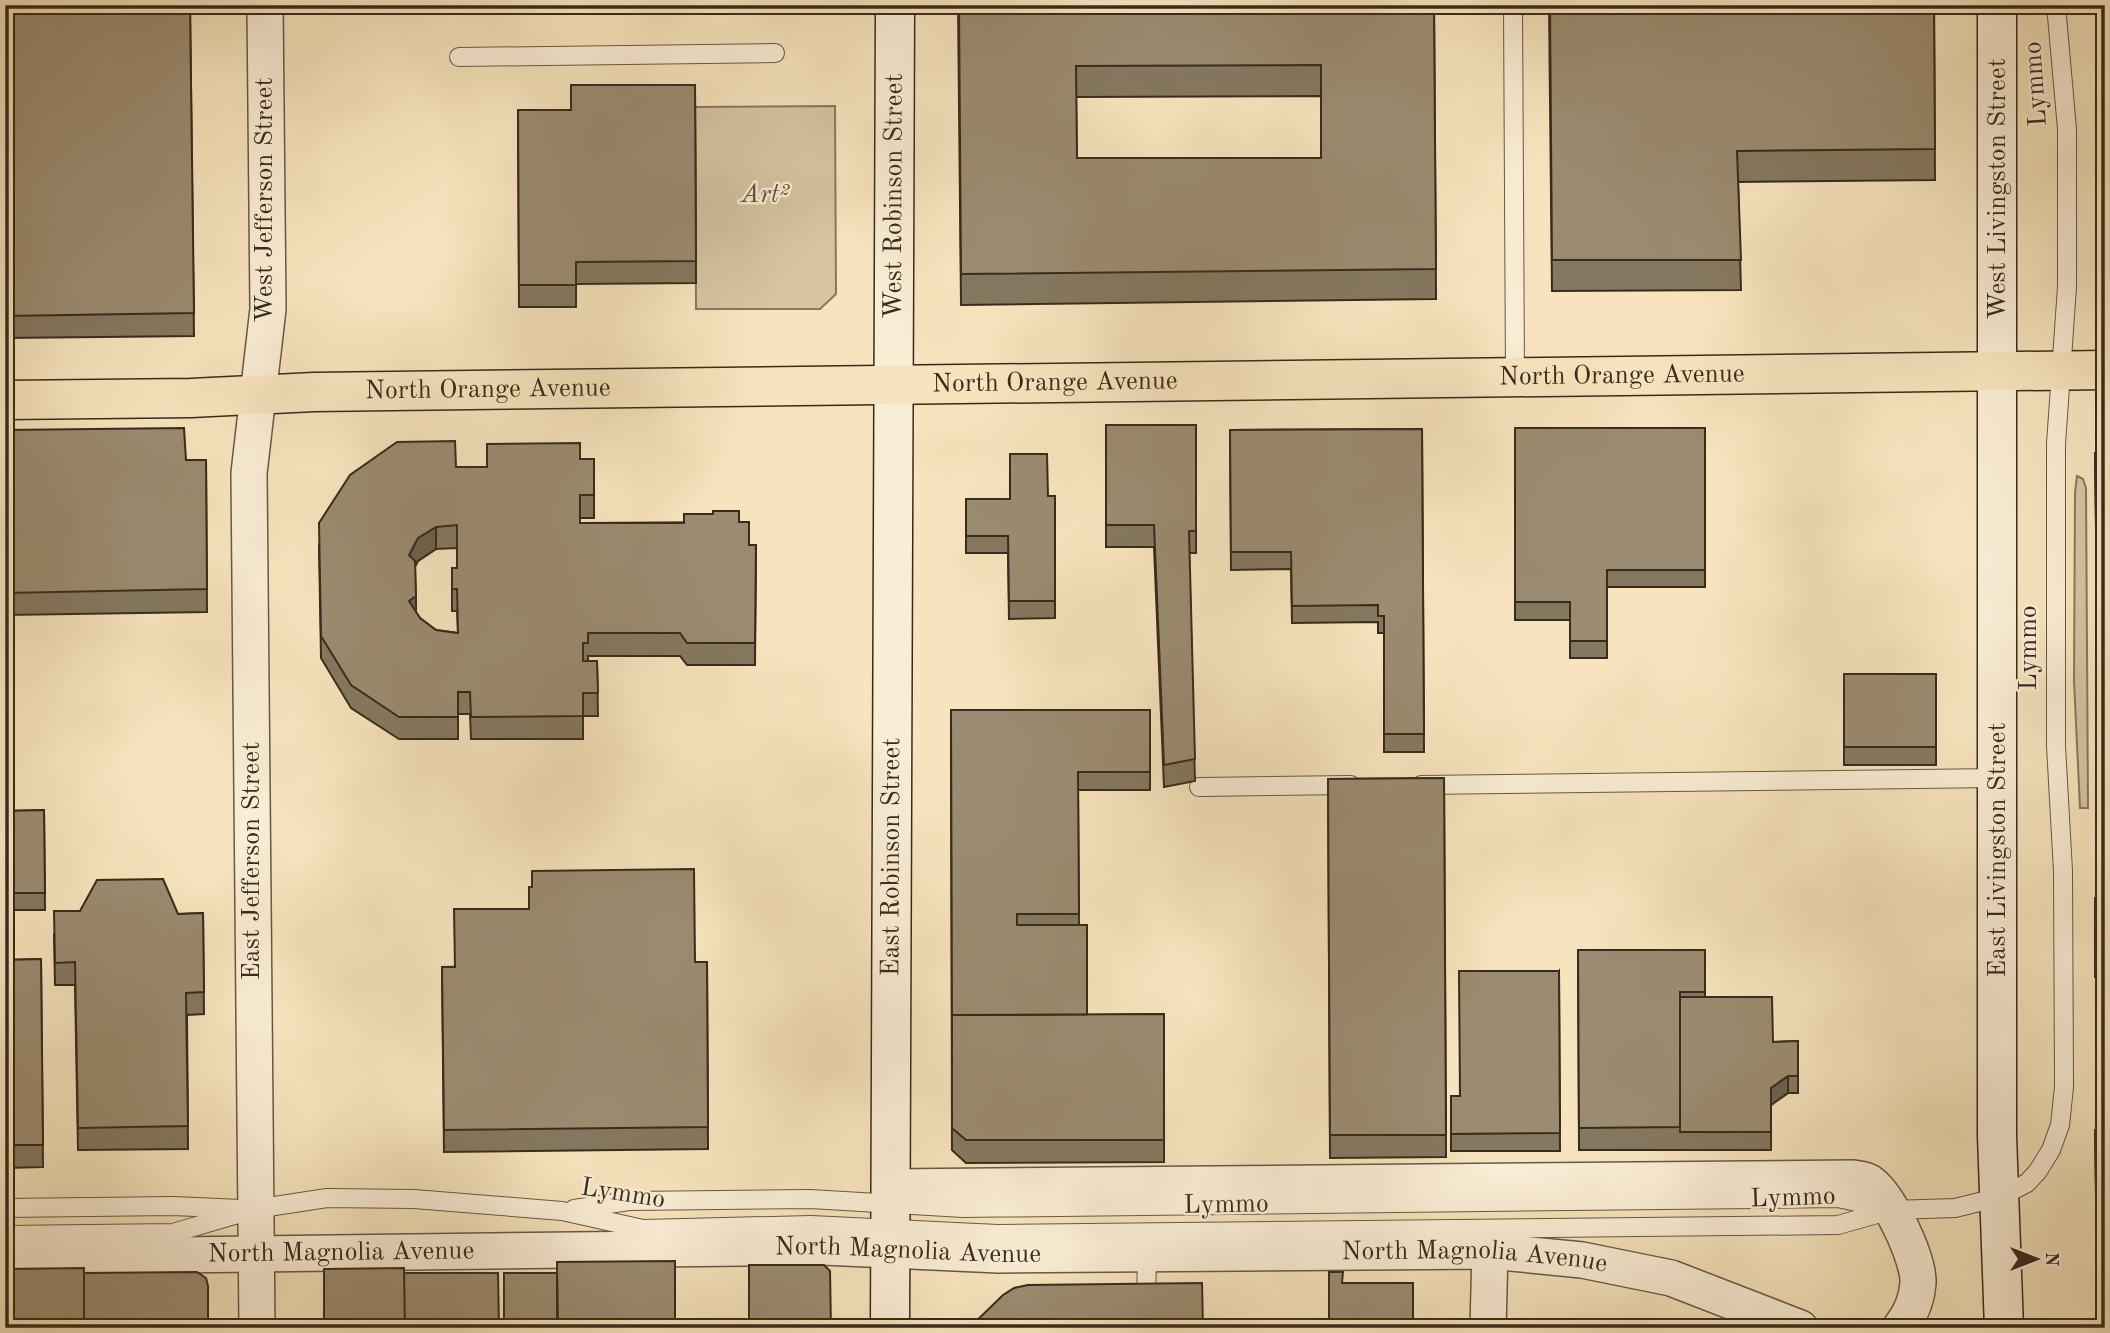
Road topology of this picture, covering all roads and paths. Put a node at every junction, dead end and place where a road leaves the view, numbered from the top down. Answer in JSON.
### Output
{"nodes":[{"id":1,"x":265,"y":5,"type":"edge"},
{"id":2,"x":895,"y":5,"type":"edge"},
{"id":3,"x":1513,"y":5,"type":"edge"},
{"id":4,"x":1997,"y":5,"type":"edge"},
{"id":5,"x":2056,"y":5,"type":"edge"},
{"id":6,"x":775,"y":52,"type":"dead end"},
{"id":7,"x":458,"y":57,"type":"dead end"},
{"id":8,"x":2105,"y":370,"type":"edge"},
{"id":9,"x":2061,"y":371,"type":"junction"},
{"id":10,"x":1999,"y":372,"type":"junction"},
{"id":11,"x":1515,"y":378,"type":"junction"},
{"id":12,"x":892,"y":385,"type":"junction"},
{"id":13,"x":258,"y":395,"type":"junction"},
{"id":14,"x":5,"y":400,"type":"edge"},
{"id":15,"x":1998,"y":778,"type":"junction"},
{"id":16,"x":1367,"y":785,"type":"edge"},
{"id":17,"x":1405,"y":785,"type":"edge"},
{"id":18,"x":1199,"y":787,"type":"dead end"},
{"id":19,"x":2000,"y":1197,"type":"junction"},
{"id":20,"x":5,"y":1208,"type":"edge"},
{"id":21,"x":255,"y":1209,"type":"junction"},
{"id":22,"x":1891,"y":1210,"type":"junction"},
{"id":23,"x":562,"y":1211,"type":"junction"},
{"id":24,"x":890,"y":1217,"type":"junction"},
{"id":25,"x":5,"y":1235,"type":"edge"},
{"id":26,"x":1490,"y":1251,"type":"junction"},
{"id":27,"x":256,"y":1252,"type":"junction"},
{"id":28,"x":1147,"y":1255,"type":"junction"},
{"id":29,"x":5,"y":1257,"type":"edge"},
{"id":30,"x":1146,"y":1306,"type":"edge"},
{"id":31,"x":257,"y":1328,"type":"edge"},
{"id":32,"x":890,"y":1328,"type":"edge"},
{"id":33,"x":1488,"y":1328,"type":"edge"},
{"id":34,"x":1800,"y":1328,"type":"edge"},
{"id":35,"x":1900,"y":1328,"type":"edge"},
{"id":36,"x":2004,"y":1328,"type":"edge"}],
"edges":[{"from":1,"to":13,"type":"street","name":"West Jefferson Street"},
{"from":2,"to":12,"type":"street","name":"West Robinson Street"},
{"from":3,"to":11,"type":"lane"},
{"from":4,"to":10,"type":"street","name":"West Livingston Street"},
{"from":5,"to":9,"type":"lane","name":"Lymmo"},
{"from":6,"to":7,"type":"lane"},
{"from":8,"to":9,"type":"main road","name":"North Orange Avenue"},
{"from":9,"to":10,"type":"main road","name":"North Orange Avenue"},
{"from":9,"to":19,"type":"lane","name":"Lymmo"},
{"from":10,"to":11,"type":"main road","name":"North Orange Avenue"},
{"from":10,"to":15,"type":"street","name":"East Livingston Street"},
{"from":11,"to":12,"type":"main road","name":"North Orange Avenue"},
{"from":12,"to":13,"type":"main road","name":"North Orange Avenue"},
{"from":12,"to":24,"type":"street","name":"East Robinson Street"},
{"from":13,"to":14,"type":"main road","name":"North Orange Avenue"},
{"from":13,"to":21,"type":"street","name":"East Jefferson Street"},
{"from":15,"to":17,"type":"lane"},
{"from":15,"to":19,"type":"street","name":"East Livingston Street"},
{"from":16,"to":18,"type":"lane"},
{"from":19,"to":22,"type":"lane","name":"Lymmo"},
{"from":19,"to":36,"type":"street","name":"East Livingston Street"},
{"from":20,"to":21,"type":"lane","name":"Lymmo"},
{"from":21,"to":23,"type":"lane","name":"Lymmo"},
{"from":21,"to":25,"type":"lane","name":"Lymmo"},
{"from":21,"to":27,"type":"street","name":"East Jefferson Street"},
{"from":22,"to":24,"type":"lane","name":"Lymmo"},
{"from":22,"to":24,"type":"street","name":"North Magnolia Avenue"},
{"from":22,"to":35,"type":"street","name":"North Magnolia Avenue"},
{"from":23,"to":24,"type":"lane","name":"Lymmo"},
{"from":23,"to":24,"type":"lane","name":"Lymmo"},
{"from":24,"to":27,"type":"street","name":"North Magnolia Avenue"},
{"from":24,"to":28,"type":"street","name":"North Magnolia Avenue"},
{"from":24,"to":32,"type":"street","name":"East Robinson Street"},
{"from":26,"to":28,"type":"street","name":"North Magnolia Avenue"},
{"from":26,"to":33,"type":"street"},
{"from":26,"to":34,"type":"street","name":"North Magnolia Avenue"},
{"from":27,"to":29,"type":"street","name":"North Magnolia Avenue"},
{"from":27,"to":31,"type":"street","name":"East Jefferson Street"},
{"from":28,"to":30,"type":"lane"}]}
